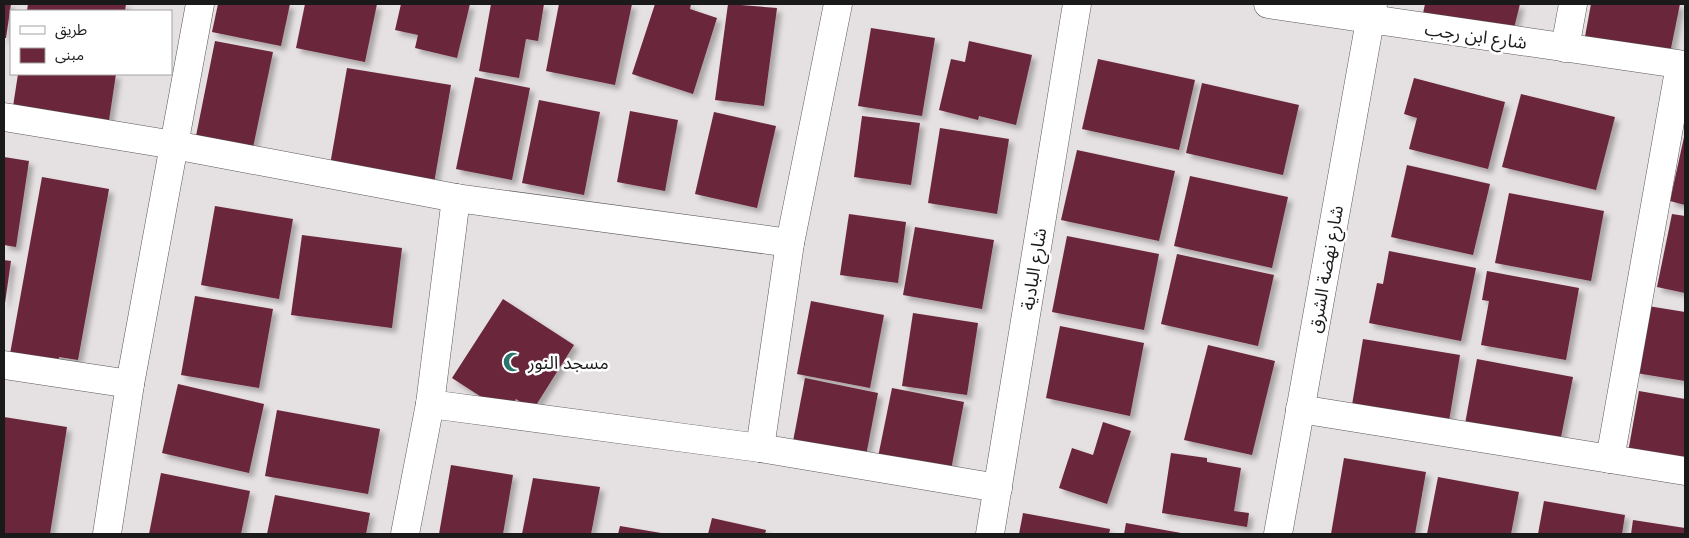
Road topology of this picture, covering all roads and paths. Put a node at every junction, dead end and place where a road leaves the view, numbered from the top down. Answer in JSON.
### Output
{"nodes":[{"id":1,"x":200,"y":4,"type":"edge"},
{"id":2,"x":838,"y":4,"type":"edge"},
{"id":3,"x":1076,"y":4,"type":"edge"},
{"id":4,"x":1268,"y":4,"type":"edge"},
{"id":5,"x":1573,"y":4,"type":"edge"},
{"id":6,"x":1371,"y":11,"type":"edge"},
{"id":7,"x":1565,"y":48,"type":"junction"},
{"id":8,"x":1683,"y":65,"type":"edge"},
{"id":9,"x":4,"y":117,"type":"edge"},
{"id":10,"x":174,"y":145,"type":"junction"},
{"id":11,"x":456,"y":198,"type":"junction"},
{"id":12,"x":790,"y":243,"type":"junction"},
{"id":13,"x":4,"y":365,"type":"edge"},
{"id":14,"x":130,"y":384,"type":"junction"},
{"id":15,"x":430,"y":404,"type":"junction"},
{"id":16,"x":1300,"y":410,"type":"junction"},
{"id":17,"x":760,"y":448,"type":"junction"},
{"id":18,"x":1610,"y":459,"type":"junction"},
{"id":19,"x":1685,"y":471,"type":"edge"},
{"id":20,"x":998,"y":488,"type":"junction"},
{"id":21,"x":106,"y":534,"type":"edge"},
{"id":22,"x":405,"y":534,"type":"edge"},
{"id":23,"x":990,"y":534,"type":"edge"},
{"id":24,"x":1278,"y":534,"type":"edge"}],
"edges":[{"from":1,"to":10,"type":"street"},
{"from":2,"to":12,"type":"street"},
{"from":3,"to":20,"type":"street","name":"شارع البادية"},
{"from":4,"to":6,"type":"street","name":"شارع ابن رجب"},
{"from":5,"to":7,"type":"street"},
{"from":6,"to":7,"type":"street","name":"شارع ابن رجب"},
{"from":6,"to":16,"type":"street","name":"شارع نهضة الشرق"},
{"from":7,"to":8,"type":"street","name":"شارع ابن رجب"},
{"from":8,"to":18,"type":"street"},
{"from":9,"to":10,"type":"street"},
{"from":10,"to":11,"type":"street"},
{"from":10,"to":14,"type":"street"},
{"from":11,"to":12,"type":"street"},
{"from":11,"to":15,"type":"street"},
{"from":12,"to":17,"type":"street"},
{"from":13,"to":14,"type":"street"},
{"from":14,"to":21,"type":"street"},
{"from":15,"to":17,"type":"street"},
{"from":15,"to":22,"type":"street"},
{"from":16,"to":18,"type":"street"},
{"from":16,"to":24,"type":"street","name":"شارع نهضة الشرق"},
{"from":17,"to":20,"type":"street"},
{"from":18,"to":19,"type":"street"},
{"from":20,"to":23,"type":"street","name":"شارع البادية"}]}
